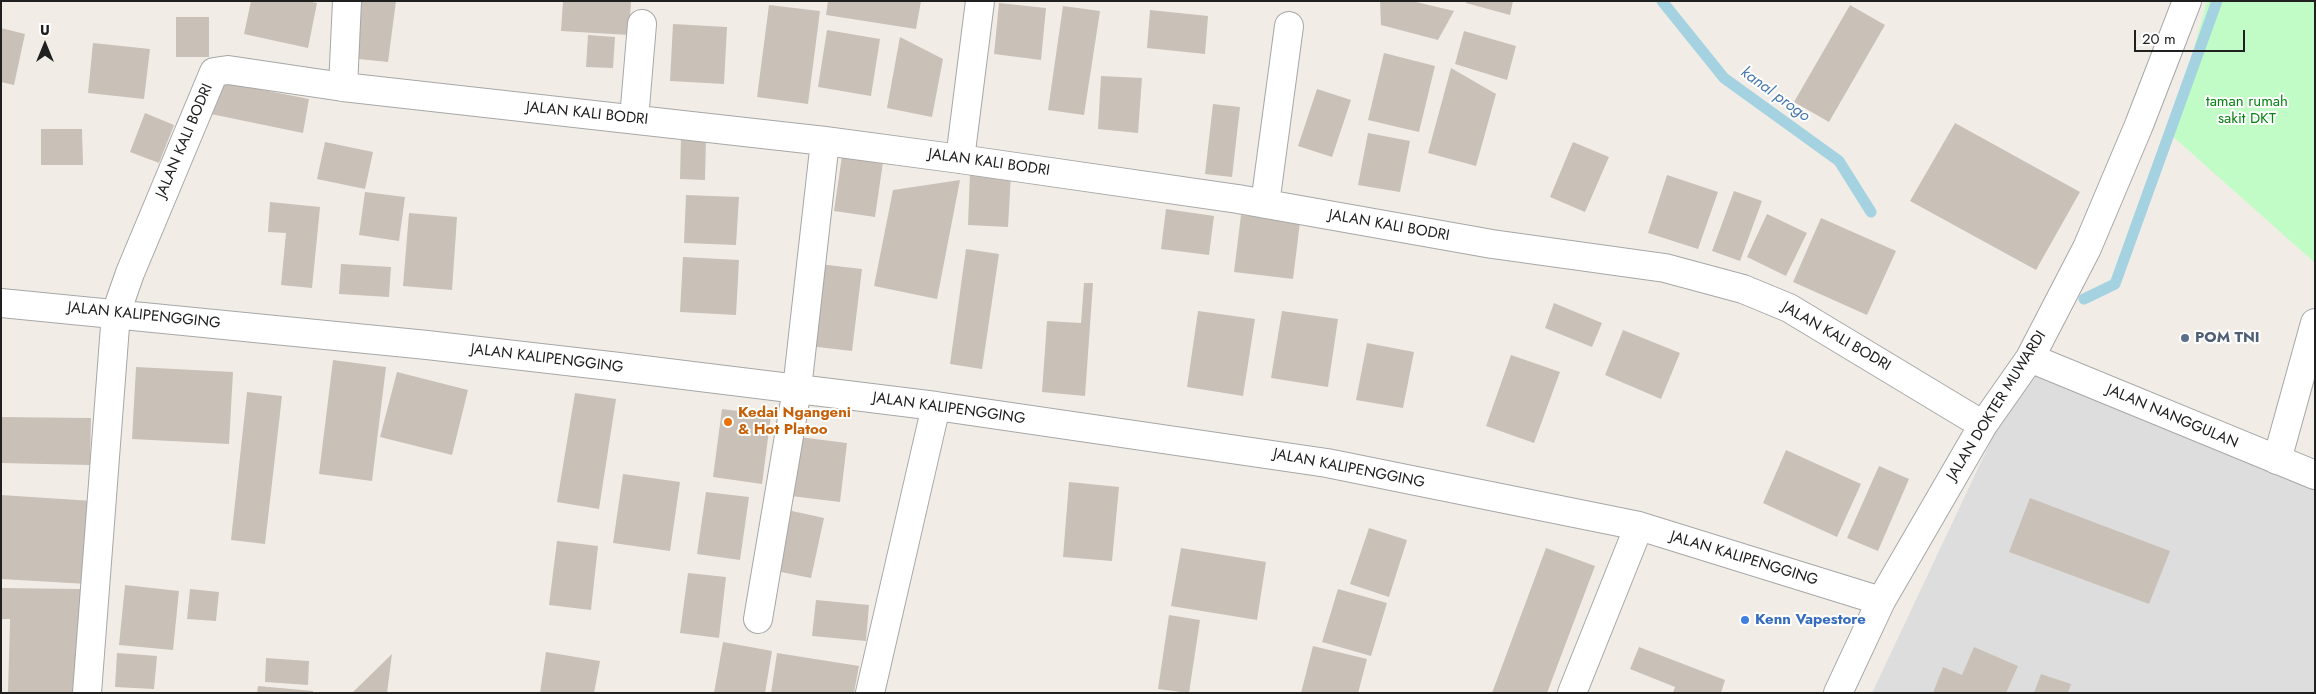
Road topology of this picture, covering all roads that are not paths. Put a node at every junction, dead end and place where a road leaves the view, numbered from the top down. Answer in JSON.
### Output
{"nodes":[{"id":1,"x":347,"y":1,"type":"edge"},
{"id":2,"x":980,"y":1,"type":"edge"},
{"id":3,"x":2187,"y":1,"type":"edge"},
{"id":4,"x":642,"y":24,"type":"dead end"},
{"id":5,"x":1289,"y":26,"type":"dead end"},
{"id":6,"x":343,"y":87,"type":"junction"},
{"id":7,"x":634,"y":119,"type":"junction"},
{"id":8,"x":824,"y":140,"type":"junction"},
{"id":9,"x":960,"y":159,"type":"junction"},
{"id":10,"x":1265,"y":204,"type":"junction"},
{"id":11,"x":1,"y":303,"type":"edge"},
{"id":12,"x":116,"y":313,"type":"junction"},
{"id":13,"x":2315,"y":323,"type":"edge"},
{"id":14,"x":2030,"y":358,"type":"junction"},
{"id":15,"x":797,"y":389,"type":"junction"},
{"id":16,"x":936,"y":406,"type":"junction"},
{"id":17,"x":1983,"y":425,"type":"junction"},
{"id":18,"x":2277,"y":460,"type":"junction"},
{"id":19,"x":2315,"y":475,"type":"edge"},
{"id":20,"x":1638,"y":526,"type":"junction"},
{"id":21,"x":1881,"y":601,"type":"junction"},
{"id":22,"x":758,"y":619,"type":"dead end"},
{"id":23,"x":86,"y":693,"type":"edge"},
{"id":24,"x":870,"y":693,"type":"edge"},
{"id":25,"x":1572,"y":693,"type":"edge"},
{"id":26,"x":1838,"y":693,"type":"edge"}],
"edges":[{"from":1,"to":6,"type":"street"},
{"from":2,"to":9,"type":"street"},
{"from":3,"to":14,"type":"street","name":"JALAN DOKTER MUWARDI"},
{"from":4,"to":7,"type":"street"},
{"from":5,"to":10,"type":"street"},
{"from":6,"to":7,"type":"street","name":"JALAN KALI BODRI"},
{"from":6,"to":12,"type":"street","name":"JALAN KALI BODRI"},
{"from":7,"to":8,"type":"street","name":"JALAN KALI BODRI"},
{"from":8,"to":9,"type":"street","name":"JALAN KALI BODRI"},
{"from":8,"to":15,"type":"street"},
{"from":9,"to":10,"type":"street","name":"JALAN KALI BODRI"},
{"from":10,"to":17,"type":"street","name":"JALAN KALI BODRI"},
{"from":11,"to":12,"type":"street","name":"JALAN KALIPENGGING"},
{"from":12,"to":15,"type":"street","name":"JALAN KALIPENGGING"},
{"from":12,"to":23,"type":"street"},
{"from":13,"to":18,"type":"street"},
{"from":14,"to":17,"type":"street","name":"JALAN DOKTER MUWARDI"},
{"from":14,"to":18,"type":"street","name":"JALAN NANGGULAN"},
{"from":15,"to":16,"type":"street","name":"JALAN KALIPENGGING"},
{"from":15,"to":22,"type":"street"},
{"from":16,"to":20,"type":"street","name":"JALAN KALIPENGGING"},
{"from":16,"to":24,"type":"street"},
{"from":17,"to":21,"type":"street","name":"JALAN DOKTER MUWARDI"},
{"from":18,"to":19,"type":"street","name":"JALAN NANGGULAN"},
{"from":20,"to":21,"type":"street","name":"JALAN KALIPENGGING"},
{"from":20,"to":25,"type":"street"},
{"from":21,"to":26,"type":"street","name":"JALAN DOKTER MUWARDI"}]}
